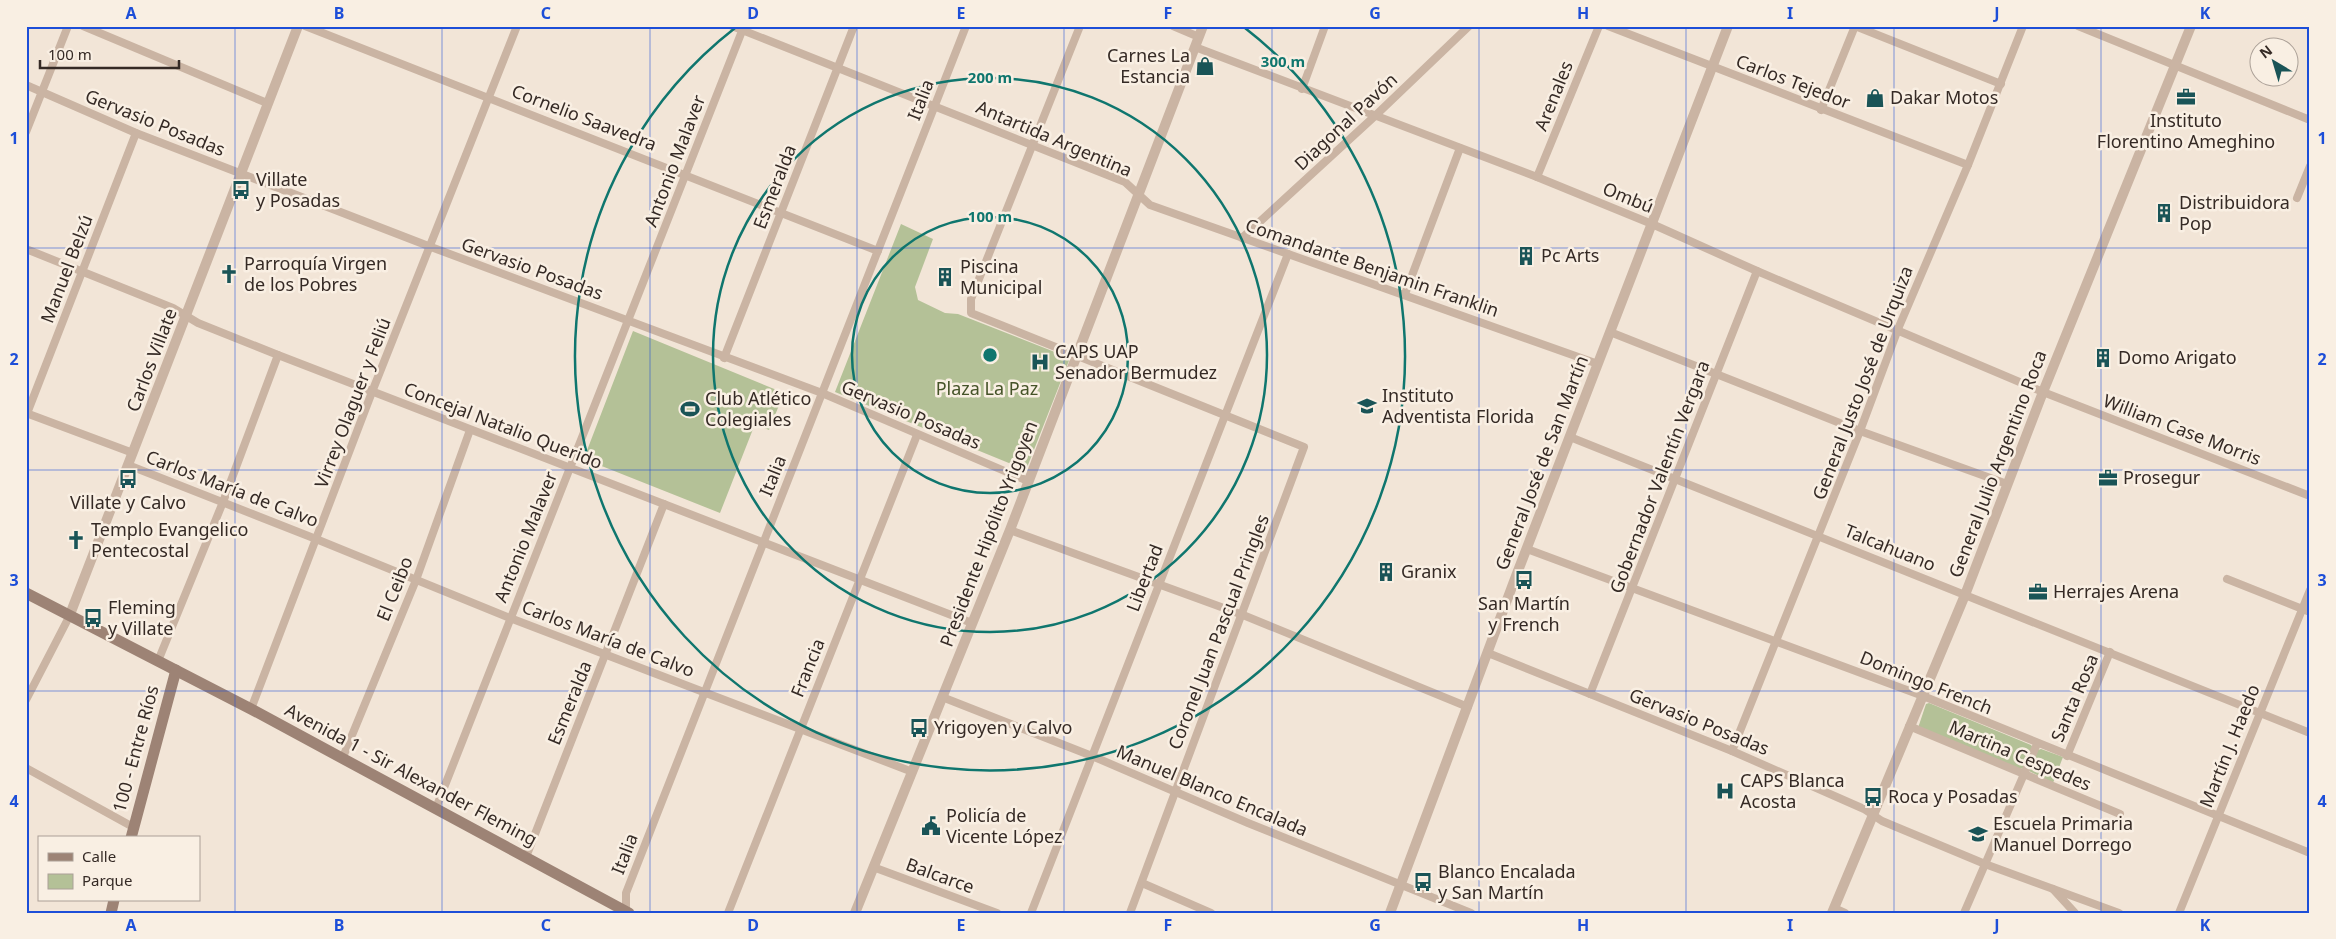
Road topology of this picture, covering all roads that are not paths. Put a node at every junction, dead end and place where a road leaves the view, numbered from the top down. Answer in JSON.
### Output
{"nodes":[{"id":1,"x":68,"y":26,"type":"edge"},
{"id":2,"x":83,"y":26,"type":"edge"},
{"id":3,"x":298,"y":26,"type":"edge"},
{"id":4,"x":305,"y":26,"type":"edge"},
{"id":5,"x":517,"y":26,"type":"edge"},
{"id":6,"x":732,"y":26,"type":"edge"},
{"id":7,"x":854,"y":26,"type":"edge"},
{"id":8,"x":966,"y":26,"type":"edge"},
{"id":9,"x":1080,"y":26,"type":"edge"},
{"id":10,"x":1173,"y":26,"type":"edge"},
{"id":11,"x":1203,"y":26,"type":"edge"},
{"id":12,"x":1325,"y":26,"type":"edge"},
{"id":13,"x":1469,"y":26,"type":"edge"},
{"id":14,"x":1599,"y":26,"type":"edge"},
{"id":15,"x":1608,"y":26,"type":"edge"},
{"id":16,"x":1728,"y":26,"type":"edge"},
{"id":17,"x":1855,"y":26,"type":"edge"},
{"id":18,"x":2023,"y":26,"type":"edge"},
{"id":19,"x":2078,"y":26,"type":"edge"},
{"id":20,"x":2191,"y":26,"type":"edge"},
{"id":21,"x":743,"y":28,"type":"edge"},
{"id":22,"x":1199,"y":37,"type":"junction"},
{"id":23,"x":1195,"y":48,"type":"junction"},
{"id":24,"x":2174,"y":65,"type":"junction"},
{"id":25,"x":1712,"y":67,"type":"junction"},
{"id":26,"x":838,"y":68,"type":"junction"},
{"id":27,"x":2001,"y":84,"type":"junction"},
{"id":28,"x":26,"y":85,"type":"edge"},
{"id":29,"x":1302,"y":89,"type":"junction"},
{"id":30,"x":42,"y":93,"type":"junction"},
{"id":31,"x":490,"y":98,"type":"junction"},
{"id":32,"x":267,"y":103,"type":"junction"},
{"id":33,"x":935,"y":106,"type":"junction"},
{"id":34,"x":1821,"y":110,"type":"junction"},
{"id":35,"x":1376,"y":116,"type":"junction"},
{"id":36,"x":2310,"y":120,"type":"edge"},
{"id":37,"x":26,"y":132,"type":"edge"},
{"id":38,"x":136,"y":133,"type":"junction"},
{"id":39,"x":1033,"y":145,"type":"junction"},
{"id":40,"x":1460,"y":148,"type":"junction"},
{"id":41,"x":1968,"y":165,"type":"junction"},
{"id":42,"x":2310,"y":166,"type":"edge"},
{"id":43,"x":240,"y":173,"type":"junction"},
{"id":44,"x":686,"y":174,"type":"junction"},
{"id":45,"x":1536,"y":177,"type":"junction"},
{"id":46,"x":1138,"y":195,"type":"junction"},
{"id":47,"x":2297,"y":198,"type":"dead end"},
{"id":48,"x":782,"y":212,"type":"junction"},
{"id":49,"x":1652,"y":224,"type":"junction"},
{"id":50,"x":1242,"y":238,"type":"junction"},
{"id":51,"x":431,"y":247,"type":"junction"},
{"id":52,"x":26,"y":249,"type":"edge"},
{"id":53,"x":878,"y":251,"type":"junction"},
{"id":54,"x":1288,"y":254,"type":"junction"},
{"id":55,"x":83,"y":271,"type":"junction"},
{"id":56,"x":1756,"y":271,"type":"junction"},
{"id":57,"x":1405,"y":294,"type":"junction"},
{"id":58,"x":186,"y":317,"type":"junction"},
{"id":59,"x":628,"y":321,"type":"junction"},
{"id":60,"x":1898,"y":330,"type":"junction"},
{"id":61,"x":1610,"y":332,"type":"junction"},
{"id":62,"x":278,"y":355,"type":"junction"},
{"id":63,"x":1076,"y":355,"type":"junction"},
{"id":64,"x":724,"y":358,"type":"junction"},
{"id":65,"x":1598,"y":364,"type":"junction"},
{"id":66,"x":1717,"y":373,"type":"junction"},
{"id":67,"x":372,"y":392,"type":"junction"},
{"id":68,"x":2043,"y":392,"type":"junction"},
{"id":69,"x":822,"y":393,"type":"junction"},
{"id":70,"x":27,"y":414,"type":"edge"},
{"id":71,"x":1225,"y":414,"type":"junction"},
{"id":72,"x":470,"y":430,"type":"junction"},
{"id":73,"x":1860,"y":431,"type":"junction"},
{"id":74,"x":917,"y":435,"type":"junction"},
{"id":75,"x":1570,"y":437,"type":"junction"},
{"id":76,"x":133,"y":453,"type":"junction"},
{"id":77,"x":128,"y":465,"type":"junction"},
{"id":78,"x":570,"y":468,"type":"junction"},
{"id":79,"x":1676,"y":479,"type":"junction"},
{"id":80,"x":1028,"y":481,"type":"junction"},
{"id":81,"x":2008,"y":484,"type":"junction"},
{"id":82,"x":2310,"y":496,"type":"edge"},
{"id":83,"x":223,"y":502,"type":"junction"},
{"id":84,"x":664,"y":504,"type":"junction"},
{"id":85,"x":1010,"y":530,"type":"junction"},
{"id":86,"x":1819,"y":536,"type":"junction"},
{"id":87,"x":316,"y":539,"type":"junction"},
{"id":88,"x":763,"y":541,"type":"junction"},
{"id":89,"x":1527,"y":549,"type":"junction"},
{"id":90,"x":2227,"y":579,"type":"dead end"},
{"id":91,"x":416,"y":580,"type":"junction"},
{"id":92,"x":860,"y":580,"type":"junction"},
{"id":93,"x":1159,"y":584,"type":"junction"},
{"id":94,"x":1633,"y":588,"type":"junction"},
{"id":95,"x":2310,"y":590,"type":"edge"},
{"id":96,"x":26,"y":593,"type":"edge"},
{"id":97,"x":1965,"y":594,"type":"junction"},
{"id":98,"x":2306,"y":611,"type":"edge"},
{"id":99,"x":1243,"y":615,"type":"junction"},
{"id":100,"x":69,"y":617,"type":"junction"},
{"id":101,"x":510,"y":618,"type":"junction"},
{"id":102,"x":972,"y":623,"type":"junction"},
{"id":103,"x":1776,"y":641,"type":"junction"},
{"id":104,"x":2110,"y":652,"type":"junction"},
{"id":105,"x":1488,"y":653,"type":"junction"},
{"id":106,"x":606,"y":654,"type":"junction"},
{"id":107,"x":158,"y":661,"type":"junction"},
{"id":108,"x":176,"y":670,"type":"junction"},
{"id":109,"x":704,"y":692,"type":"junction"},
{"id":110,"x":1590,"y":694,"type":"junction"},
{"id":111,"x":1922,"y":696,"type":"junction"},
{"id":112,"x":942,"y":697,"type":"junction"},
{"id":113,"x":26,"y":700,"type":"edge"},
{"id":114,"x":1468,"y":707,"type":"junction"},
{"id":115,"x":251,"y":709,"type":"junction"},
{"id":116,"x":2260,"y":712,"type":"junction"},
{"id":117,"x":1909,"y":726,"type":"junction"},
{"id":118,"x":801,"y":728,"type":"junction"},
{"id":119,"x":2310,"y":733,"type":"edge"},
{"id":120,"x":2038,"y":744,"type":"junction"},
{"id":121,"x":1732,"y":751,"type":"junction"},
{"id":122,"x":1092,"y":756,"type":"junction"},
{"id":123,"x":2067,"y":756,"type":"junction"},
{"id":124,"x":343,"y":757,"type":"junction"},
{"id":125,"x":26,"y":768,"type":"edge"},
{"id":126,"x":910,"y":771,"type":"junction"},
{"id":127,"x":2025,"y":774,"type":"junction"},
{"id":128,"x":1174,"y":792,"type":"junction"},
{"id":129,"x":436,"y":808,"type":"junction"},
{"id":130,"x":2120,"y":814,"type":"dead end"},
{"id":131,"x":1872,"y":815,"type":"junction"},
{"id":132,"x":2217,"y":816,"type":"junction"},
{"id":133,"x":132,"y":833,"type":"edge"},
{"id":134,"x":2310,"y":853,"type":"edge"},
{"id":135,"x":526,"y":857,"type":"junction"},
{"id":136,"x":1985,"y":864,"type":"junction"},
{"id":137,"x":873,"y":867,"type":"junction"},
{"id":138,"x":1142,"y":883,"type":"junction"},
{"id":139,"x":1401,"y":884,"type":"junction"},
{"id":140,"x":2051,"y":888,"type":"junction"},
{"id":141,"x":1833,"y":911,"type":"edge"},
{"id":142,"x":627,"y":912,"type":"edge"},
{"id":143,"x":728,"y":913,"type":"edge"},
{"id":144,"x":855,"y":913,"type":"edge"},
{"id":145,"x":997,"y":913,"type":"edge"},
{"id":146,"x":1031,"y":913,"type":"edge"},
{"id":147,"x":1130,"y":913,"type":"edge"},
{"id":148,"x":1211,"y":913,"type":"edge"},
{"id":149,"x":1390,"y":913,"type":"edge"},
{"id":150,"x":1471,"y":913,"type":"edge"},
{"id":151,"x":1845,"y":913,"type":"edge"},
{"id":152,"x":1964,"y":913,"type":"edge"},
{"id":153,"x":2075,"y":913,"type":"edge"},
{"id":154,"x":2120,"y":913,"type":"edge"},
{"id":155,"x":2179,"y":913,"type":"edge"}],
"edges":[{"from":1,"to":30,"type":"street"},
{"from":2,"to":32,"type":"street"},
{"from":3,"to":32,"type":"street","name":"Carlos Villate"},
{"from":4,"to":31,"type":"street","name":"Cornelio Saavedra"},
{"from":5,"to":31,"type":"street","name":"Virrey Olaguer y Feliú"},
{"from":6,"to":21,"type":"street","name":"Antartida Argentina"},
{"from":7,"to":26,"type":"street","name":"Esmeralda"},
{"from":8,"to":33,"type":"street","name":"Italia"},
{"from":9,"to":39,"type":"street"},
{"from":10,"to":22,"type":"street"},
{"from":11,"to":22,"type":"street","name":"Presidente Hipólito Yrigoyen"},
{"from":12,"to":29,"type":"street"},
{"from":13,"to":35,"type":"street","name":"Diagonal Pavón"},
{"from":14,"to":45,"type":"street","name":"Arenales"},
{"from":15,"to":25,"type":"street","name":"Carlos Tejedor"},
{"from":16,"to":25,"type":"street","name":"General José de San Martín"},
{"from":17,"to":27,"type":"street"},
{"from":17,"to":34,"type":"street"},
{"from":18,"to":27,"type":"street","name":"General Justo José de Urquiza"},
{"from":19,"to":24,"type":"street"},
{"from":20,"to":24,"type":"street","name":"General Julio Argentino Roca"},
{"from":21,"to":26,"type":"street","name":"Antartida Argentina"},
{"from":21,"to":44,"type":"street","name":"Antonio Malaver"},
{"from":22,"to":23,"type":"street","name":"Presidente Hipólito Yrigoyen"},
{"from":23,"to":29,"type":"street","name":"Ombú"},
{"from":23,"to":46,"type":"street","name":"Presidente Hipólito Yrigoyen"},
{"from":24,"to":36,"type":"street"},
{"from":24,"to":68,"type":"street","name":"General Julio Argentino Roca"},
{"from":25,"to":34,"type":"street","name":"Carlos Tejedor"},
{"from":25,"to":49,"type":"street","name":"General José de San Martín"},
{"from":26,"to":33,"type":"street","name":"Antartida Argentina"},
{"from":26,"to":48,"type":"street","name":"Esmeralda"},
{"from":27,"to":41,"type":"street","name":"General Justo José de Urquiza"},
{"from":28,"to":30,"type":"street","name":"Gervasio Posadas"},
{"from":29,"to":35,"type":"street","name":"Ombú"},
{"from":30,"to":37,"type":"street"},
{"from":30,"to":38,"type":"street","name":"Gervasio Posadas"},
{"from":31,"to":44,"type":"street","name":"Cornelio Saavedra"},
{"from":31,"to":51,"type":"street","name":"Virrey Olaguer y Feliú"},
{"from":32,"to":43,"type":"street","name":"Carlos Villate"},
{"from":33,"to":39,"type":"street","name":"Antartida Argentina"},
{"from":33,"to":53,"type":"street","name":"Italia"},
{"from":34,"to":41,"type":"street","name":"Carlos Tejedor"},
{"from":35,"to":40,"type":"street","name":"Ombú"},
{"from":35,"to":50,"type":"street","name":"Diagonal Pavón"},
{"from":38,"to":43,"type":"street","name":"Gervasio Posadas"},
{"from":38,"to":55,"type":"street","name":"Manuel Belzú"},
{"from":39,"to":46,"type":"street","name":"Antartida Argentina"},
{"from":39,"to":63,"type":"street"},
{"from":40,"to":45,"type":"street","name":"Ombú"},
{"from":40,"to":57,"type":"street"},
{"from":41,"to":60,"type":"street","name":"General Justo José de Urquiza"},
{"from":42,"to":47,"type":"street"},
{"from":43,"to":51,"type":"street","name":"Gervasio Posadas"},
{"from":43,"to":58,"type":"street","name":"Carlos Villate"},
{"from":44,"to":48,"type":"street","name":"Cornelio Saavedra"},
{"from":44,"to":59,"type":"street","name":"Antonio Malaver"},
{"from":45,"to":49,"type":"street","name":"Ombú"},
{"from":46,"to":50,"type":"street","name":"Comandante Benjamin Franklin"},
{"from":46,"to":63,"type":"street","name":"Presidente Hipólito Yrigoyen"},
{"from":48,"to":53,"type":"street","name":"Cornelio Saavedra"},
{"from":48,"to":64,"type":"street","name":"Esmeralda"},
{"from":49,"to":56,"type":"street","name":"Ombú"},
{"from":49,"to":61,"type":"street","name":"General José de San Martín"},
{"from":50,"to":54,"type":"street","name":"Comandante Benjamin Franklin"},
{"from":51,"to":59,"type":"street","name":"Gervasio Posadas"},
{"from":51,"to":67,"type":"street","name":"Virrey Olaguer y Feliú"},
{"from":52,"to":55,"type":"street","name":"Concejal Natalio Querido"},
{"from":53,"to":69,"type":"street","name":"Italia"},
{"from":54,"to":57,"type":"street","name":"Comandante Benjamin Franklin"},
{"from":54,"to":71,"type":"street","name":"Libertad"},
{"from":55,"to":58,"type":"street","name":"Concejal Natalio Querido"},
{"from":55,"to":70,"type":"street","name":"Manuel Belzú"},
{"from":56,"to":60,"type":"street","name":"Ombú"},
{"from":56,"to":66,"type":"street","name":"Gobernador Valentín Vergara"},
{"from":57,"to":65,"type":"street","name":"Comandante Benjamin Franklin"},
{"from":58,"to":62,"type":"street","name":"Concejal Natalio Querido"},
{"from":58,"to":76,"type":"street","name":"Carlos Villate"},
{"from":59,"to":64,"type":"street","name":"Gervasio Posadas"},
{"from":59,"to":78,"type":"street","name":"Antonio Malaver"},
{"from":60,"to":68,"type":"street","name":"Ombú"},
{"from":60,"to":73,"type":"street","name":"General Justo José de Urquiza"},
{"from":61,"to":65,"type":"street","name":"General José de San Martín"},
{"from":61,"to":66,"type":"street"},
{"from":62,"to":67,"type":"street","name":"Concejal Natalio Querido"},
{"from":62,"to":83,"type":"street"},
{"from":63,"to":71,"type":"street"},
{"from":63,"to":80,"type":"street","name":"Presidente Hipólito Yrigoyen"},
{"from":64,"to":69,"type":"street","name":"Gervasio Posadas"},
{"from":65,"to":75,"type":"street","name":"General José de San Martín"},
{"from":66,"to":73,"type":"street"},
{"from":66,"to":79,"type":"street","name":"Gobernador Valentín Vergara"},
{"from":67,"to":72,"type":"street","name":"Concejal Natalio Querido"},
{"from":67,"to":87,"type":"street","name":"Virrey Olaguer y Feliú"},
{"from":68,"to":81,"type":"street","name":"General Julio Argentino Roca"},
{"from":68,"to":82,"type":"street","name":"William Case Morris"},
{"from":69,"to":74,"type":"street","name":"Gervasio Posadas"},
{"from":69,"to":88,"type":"street","name":"Italia"},
{"from":70,"to":76,"type":"street","name":"Carlos María de Calvo"},
{"from":71,"to":93,"type":"street","name":"Libertad"},
{"from":71,"to":99,"type":"street","name":"Coronel Juan Pascual Pringles"},
{"from":72,"to":78,"type":"street","name":"Concejal Natalio Querido"},
{"from":72,"to":91,"type":"street","name":"El Ceibo"},
{"from":73,"to":81,"type":"street"},
{"from":73,"to":86,"type":"street","name":"General Justo José de Urquiza"},
{"from":74,"to":80,"type":"street","name":"Gervasio Posadas"},
{"from":74,"to":92,"type":"street","name":"Francia"},
{"from":75,"to":79,"type":"street","name":"Talcahuano"},
{"from":75,"to":89,"type":"street","name":"General José de San Martín"},
{"from":76,"to":77,"type":"street","name":"Carlos Villate"},
{"from":77,"to":83,"type":"street","name":"Carlos María de Calvo"},
{"from":77,"to":100,"type":"street","name":"Carlos Villate"},
{"from":78,"to":84,"type":"street","name":"Concejal Natalio Querido"},
{"from":78,"to":101,"type":"street","name":"Antonio Malaver"},
{"from":79,"to":86,"type":"street","name":"Talcahuano"},
{"from":79,"to":94,"type":"street","name":"Gobernador Valentín Vergara"},
{"from":80,"to":85,"type":"street","name":"Presidente Hipólito Yrigoyen"},
{"from":81,"to":97,"type":"street","name":"General Julio Argentino Roca"},
{"from":83,"to":87,"type":"street","name":"Carlos María de Calvo"},
{"from":83,"to":107,"type":"street"},
{"from":84,"to":88,"type":"street","name":"Concejal Natalio Querido"},
{"from":84,"to":106,"type":"street","name":"Esmeralda"},
{"from":85,"to":93,"type":"street"},
{"from":85,"to":102,"type":"street","name":"Presidente Hipólito Yrigoyen"},
{"from":86,"to":97,"type":"street","name":"Talcahuano"},
{"from":86,"to":103,"type":"street","name":"General Justo José de Urquiza"},
{"from":87,"to":91,"type":"street","name":"Carlos María de Calvo"},
{"from":87,"to":115,"type":"street","name":"Virrey Olaguer y Feliú"},
{"from":88,"to":92,"type":"street","name":"Concejal Natalio Querido"},
{"from":88,"to":109,"type":"street","name":"Italia"},
{"from":89,"to":94,"type":"street","name":"Domingo French"},
{"from":89,"to":105,"type":"street","name":"General José de San Martín"},
{"from":90,"to":98,"type":"street"},
{"from":91,"to":101,"type":"street","name":"Carlos María de Calvo"},
{"from":91,"to":124,"type":"street","name":"El Ceibo"},
{"from":92,"to":102,"type":"street","name":"Concejal Natalio Querido"},
{"from":92,"to":118,"type":"street","name":"Francia"},
{"from":93,"to":99,"type":"street"},
{"from":93,"to":122,"type":"street","name":"Libertad"},
{"from":94,"to":103,"type":"street","name":"Domingo French"},
{"from":94,"to":110,"type":"street","name":"Gobernador Valentín Vergara"},
{"from":95,"to":98,"type":"street","name":"Martín J. Haedo"},
{"from":96,"to":100,"type":"main road","name":"Avenida 1 - Sir Alexander Fleming"},
{"from":97,"to":104,"type":"street","name":"Talcahuano"},
{"from":97,"to":111,"type":"street","name":"General Julio Argentino Roca"},
{"from":98,"to":116,"type":"street","name":"Martín J. Haedo"},
{"from":99,"to":114,"type":"street"},
{"from":99,"to":128,"type":"street","name":"Coronel Juan Pascual Pringles"},
{"from":100,"to":107,"type":"main road","name":"Avenida 1 - Sir Alexander Fleming"},
{"from":100,"to":113,"type":"street","name":"Carlos Villate"},
{"from":101,"to":106,"type":"street","name":"Carlos María de Calvo"},
{"from":101,"to":129,"type":"street","name":"Antonio Malaver"},
{"from":102,"to":112,"type":"street","name":"Presidente Hipólito Yrigoyen"},
{"from":103,"to":111,"type":"street","name":"Domingo French"},
{"from":103,"to":121,"type":"street","name":"General Justo José de Urquiza"},
{"from":104,"to":116,"type":"street","name":"Talcahuano"},
{"from":104,"to":123,"type":"street","name":"Santa Rosa"},
{"from":105,"to":110,"type":"street","name":"Gervasio Posadas"},
{"from":105,"to":114,"type":"street","name":"General José de San Martín"},
{"from":106,"to":109,"type":"street","name":"Carlos María de Calvo"},
{"from":106,"to":135,"type":"street","name":"Esmeralda"},
{"from":107,"to":108,"type":"main road","name":"Avenida 1 - Sir Alexander Fleming"},
{"from":108,"to":115,"type":"main road","name":"Avenida 1 - Sir Alexander Fleming"},
{"from":108,"to":133,"type":"main road","name":"100 - Entre Ríos"},
{"from":109,"to":118,"type":"street","name":"Carlos María de Calvo"},
{"from":109,"to":142,"type":"street","name":"Italia"},
{"from":110,"to":121,"type":"street","name":"Gervasio Posadas"},
{"from":111,"to":117,"type":"street","name":"General Julio Argentino Roca"},
{"from":111,"to":120,"type":"street","name":"Domingo French"},
{"from":112,"to":122,"type":"street","name":"Manuel Blanco Encalada"},
{"from":112,"to":126,"type":"street","name":"Presidente Hipólito Yrigoyen"},
{"from":114,"to":139,"type":"street","name":"General José de San Martín"},
{"from":115,"to":124,"type":"main road","name":"Avenida 1 - Sir Alexander Fleming"},
{"from":116,"to":119,"type":"street","name":"Talcahuano"},
{"from":116,"to":132,"type":"street","name":"Martín J. Haedo"},
{"from":117,"to":127,"type":"street","name":"Martina Cespedes"},
{"from":117,"to":131,"type":"street","name":"General Julio Argentino Roca"},
{"from":118,"to":126,"type":"street","name":"Carlos María de Calvo"},
{"from":118,"to":143,"type":"street","name":"Francia"},
{"from":120,"to":123,"type":"street","name":"Domingo French"},
{"from":120,"to":127,"type":"street","name":"Santa Rosa"},
{"from":121,"to":131,"type":"street","name":"Gervasio Posadas"},
{"from":122,"to":128,"type":"street","name":"Manuel Blanco Encalada"},
{"from":122,"to":146,"type":"street","name":"Libertad"},
{"from":123,"to":132,"type":"street","name":"Domingo French"},
{"from":124,"to":129,"type":"main road","name":"Avenida 1 - Sir Alexander Fleming"},
{"from":125,"to":133,"type":"street"},
{"from":126,"to":137,"type":"street","name":"Presidente Hipólito Yrigoyen"},
{"from":127,"to":130,"type":"street","name":"Martina Cespedes"},
{"from":127,"to":136,"type":"street","name":"Santa Rosa"},
{"from":128,"to":138,"type":"street","name":"Coronel Juan Pascual Pringles"},
{"from":128,"to":139,"type":"street","name":"Manuel Blanco Encalada"},
{"from":129,"to":135,"type":"main road","name":"Avenida 1 - Sir Alexander Fleming"},
{"from":131,"to":136,"type":"street","name":"Gervasio Posadas"},
{"from":131,"to":141,"type":"street","name":"General Julio Argentino Roca"},
{"from":132,"to":134,"type":"street","name":"Domingo French"},
{"from":132,"to":155,"type":"street","name":"Martín J. Haedo"},
{"from":135,"to":142,"type":"main road","name":"Avenida 1 - Sir Alexander Fleming"},
{"from":136,"to":140,"type":"street","name":"Gervasio Posadas"},
{"from":136,"to":152,"type":"street","name":"Santa Rosa"},
{"from":137,"to":144,"type":"street","name":"Presidente Hipólito Yrigoyen"},
{"from":137,"to":145,"type":"street","name":"Balcarce"},
{"from":138,"to":147,"type":"street","name":"Coronel Juan Pascual Pringles"},
{"from":138,"to":148,"type":"street"},
{"from":139,"to":149,"type":"street","name":"General José de San Martín"},
{"from":139,"to":150,"type":"street","name":"Manuel Blanco Encalada"},
{"from":140,"to":153,"type":"street"},
{"from":140,"to":154,"type":"street","name":"Gervasio Posadas"},
{"from":141,"to":151,"type":"street"}]}
